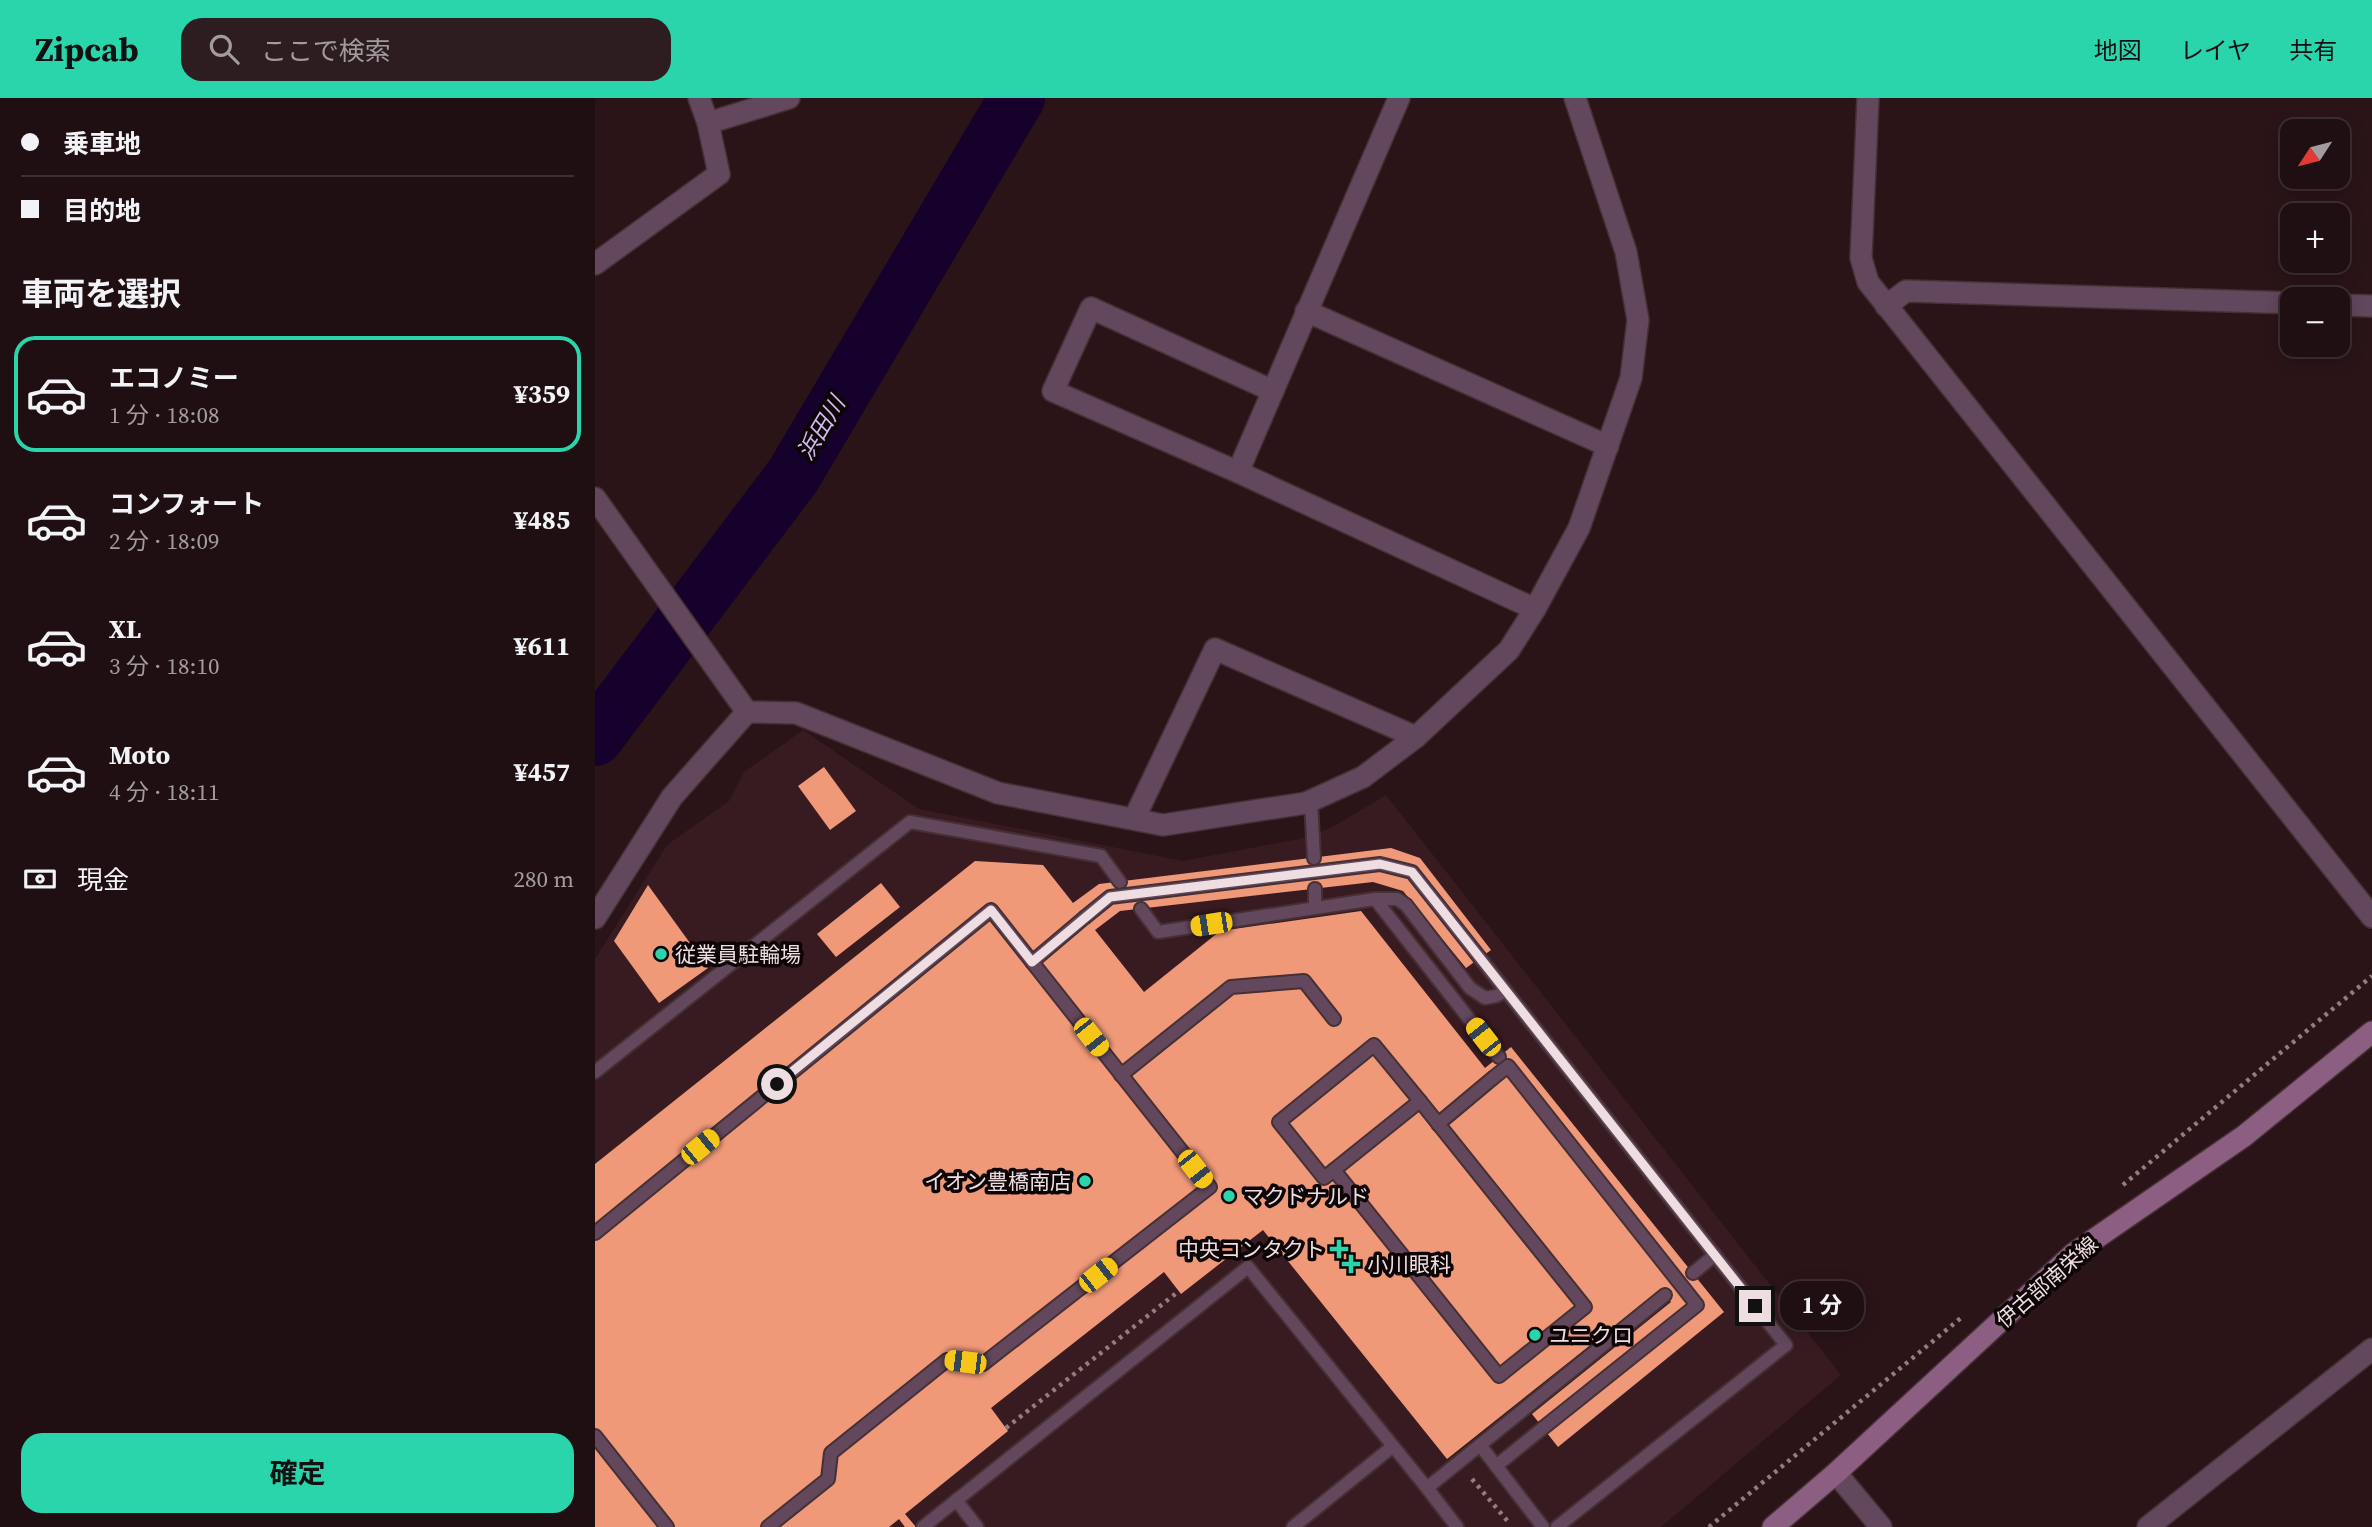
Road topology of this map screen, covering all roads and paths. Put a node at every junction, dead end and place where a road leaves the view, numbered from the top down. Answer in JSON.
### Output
{"nodes":[{"id":1,"x":699,"y":98,"type":"edge"},
{"id":2,"x":789,"y":98,"type":"edge"},
{"id":3,"x":1399,"y":98,"type":"edge"},
{"id":4,"x":1575,"y":98,"type":"edge"},
{"id":5,"x":1868,"y":98,"type":"edge"},
{"id":6,"x":708,"y":123,"type":"junction"},
{"id":7,"x":595,"y":264,"type":"edge"},
{"id":8,"x":2280,"y":303,"type":"edge"},
{"id":9,"x":2350,"y":305,"type":"edge"},
{"id":10,"x":1886,"y":306,"type":"junction"},
{"id":11,"x":2372,"y":306,"type":"edge"},
{"id":12,"x":1306,"y":312,"type":"junction"},
{"id":13,"x":1273,"y":391,"type":"junction"},
{"id":14,"x":1608,"y":446,"type":"junction"},
{"id":15,"x":1238,"y":472,"type":"junction"},
{"id":16,"x":595,"y":498,"type":"edge"},
{"id":17,"x":1535,"y":608,"type":"junction"},
{"id":18,"x":742,"y":706,"type":"junction"},
{"id":19,"x":1416,"y":737,"type":"junction"},
{"id":20,"x":1311,"y":800,"type":"junction"},
{"id":21,"x":1134,"y":820,"type":"junction"},
{"id":22,"x":1314,"y":858,"type":"dead end"},
{"id":23,"x":1120,"y":882,"type":"dead end"},
{"id":24,"x":1315,"y":889,"type":"dead end"},
{"id":25,"x":1375,"y":899,"type":"junction"},
{"id":26,"x":1315,"y":908,"type":"junction"},
{"id":27,"x":1141,"y":909,"type":"dead end"},
{"id":28,"x":595,"y":918,"type":"edge"},
{"id":29,"x":2372,"y":918,"type":"edge"},
{"id":30,"x":1032,"y":962,"type":"junction"},
{"id":31,"x":1506,"y":991,"type":"junction"},
{"id":32,"x":1335,"y":1019,"type":"dead end"},
{"id":33,"x":2372,"y":1032,"type":"edge"},
{"id":34,"x":1499,"y":1056,"type":"dead end"},
{"id":35,"x":595,"y":1072,"type":"edge"},
{"id":36,"x":1121,"y":1075,"type":"junction"},
{"id":37,"x":1420,"y":1101,"type":"junction"},
{"id":38,"x":1438,"y":1124,"type":"junction"},
{"id":39,"x":1334,"y":1170,"type":"junction"},
{"id":40,"x":595,"y":1233,"type":"edge"},
{"id":41,"x":1715,"y":1255,"type":"junction"},
{"id":42,"x":1693,"y":1273,"type":"dead end"},
{"id":43,"x":1179,"y":1291,"type":"dead end"},
{"id":44,"x":1665,"y":1295,"type":"dead end"},
{"id":45,"x":2372,"y":1349,"type":"edge"},
{"id":46,"x":1006,"y":1428,"type":"dead end"},
{"id":47,"x":595,"y":1436,"type":"edge"},
{"id":48,"x":1480,"y":1445,"type":"junction"},
{"id":49,"x":1392,"y":1447,"type":"junction"},
{"id":50,"x":1458,"y":1462,"type":"junction"},
{"id":51,"x":1496,"y":1466,"type":"junction"},
{"id":52,"x":1836,"y":1473,"type":"junction"},
{"id":53,"x":1427,"y":1488,"type":"junction"},
{"id":54,"x":956,"y":1500,"type":"junction"},
{"id":55,"x":667,"y":1527,"type":"edge"},
{"id":56,"x":768,"y":1527,"type":"edge"},
{"id":57,"x":923,"y":1527,"type":"edge"},
{"id":58,"x":977,"y":1527,"type":"edge"},
{"id":59,"x":1293,"y":1527,"type":"edge"},
{"id":60,"x":1457,"y":1527,"type":"edge"},
{"id":61,"x":1512,"y":1527,"type":"edge"},
{"id":62,"x":1543,"y":1527,"type":"edge"},
{"id":63,"x":1557,"y":1527,"type":"edge"},
{"id":64,"x":1773,"y":1527,"type":"edge"},
{"id":65,"x":1881,"y":1527,"type":"edge"},
{"id":66,"x":2148,"y":1527,"type":"edge"}],
"edges":[{"from":1,"to":6,"type":"street"},
{"from":2,"to":6,"type":"street"},
{"from":3,"to":12,"type":"street"},
{"from":4,"to":14,"type":"street"},
{"from":5,"to":10,"type":"street"},
{"from":6,"to":7,"type":"street"},
{"from":8,"to":10,"type":"street"},
{"from":9,"to":11,"type":"street"},
{"from":10,"to":29,"type":"street"},
{"from":12,"to":13,"type":"street"},
{"from":12,"to":14,"type":"street"},
{"from":13,"to":15,"type":"street"},
{"from":13,"to":15,"type":"street"},
{"from":14,"to":17,"type":"street"},
{"from":15,"to":17,"type":"street"},
{"from":16,"to":18,"type":"street"},
{"from":17,"to":19,"type":"street"},
{"from":18,"to":21,"type":"street"},
{"from":18,"to":28,"type":"street"},
{"from":19,"to":20,"type":"street"},
{"from":19,"to":21,"type":"street"},
{"from":20,"to":21,"type":"street"},
{"from":20,"to":22,"type":"lane"},
{"from":23,"to":35,"type":"lane"},
{"from":24,"to":26,"type":"lane"},
{"from":25,"to":26,"type":"lane"},
{"from":25,"to":31,"type":"lane"},
{"from":25,"to":34,"type":"lane"},
{"from":26,"to":27,"type":"lane"},
{"from":30,"to":31,"type":"lane","bridge":true},
{"from":30,"to":36,"type":"lane"},
{"from":30,"to":40,"type":"lane"},
{"from":31,"to":41,"type":"lane"},
{"from":32,"to":36,"type":"lane"},
{"from":33,"to":52,"type":"main road","name":"伊古部南栄線"},
{"from":36,"to":56,"type":"lane"},
{"from":37,"to":38,"type":"lane"},
{"from":37,"to":39,"type":"lane"},
{"from":37,"to":39,"type":"lane"},
{"from":38,"to":39,"type":"lane"},
{"from":38,"to":51,"type":"lane","bridge":true},
{"from":41,"to":42,"type":"lane"},
{"from":41,"to":63,"type":"lane"},
{"from":43,"to":46,"type":"path"},
{"from":44,"to":48,"type":"lane"},
{"from":45,"to":66,"type":"street"},
{"from":47,"to":55,"type":"lane"},
{"from":48,"to":50,"type":"lane"},
{"from":48,"to":51,"type":"lane"},
{"from":49,"to":53,"type":"lane"},
{"from":49,"to":54,"type":"lane"},
{"from":49,"to":59,"type":"lane"},
{"from":50,"to":53,"type":"lane"},
{"from":50,"to":61,"type":"path"},
{"from":51,"to":62,"type":"lane"},
{"from":52,"to":64,"type":"main road","name":"伊古部南栄線"},
{"from":52,"to":65,"type":"street"},
{"from":53,"to":60,"type":"lane"},
{"from":54,"to":57,"type":"lane"},
{"from":54,"to":58,"type":"lane"}]}
